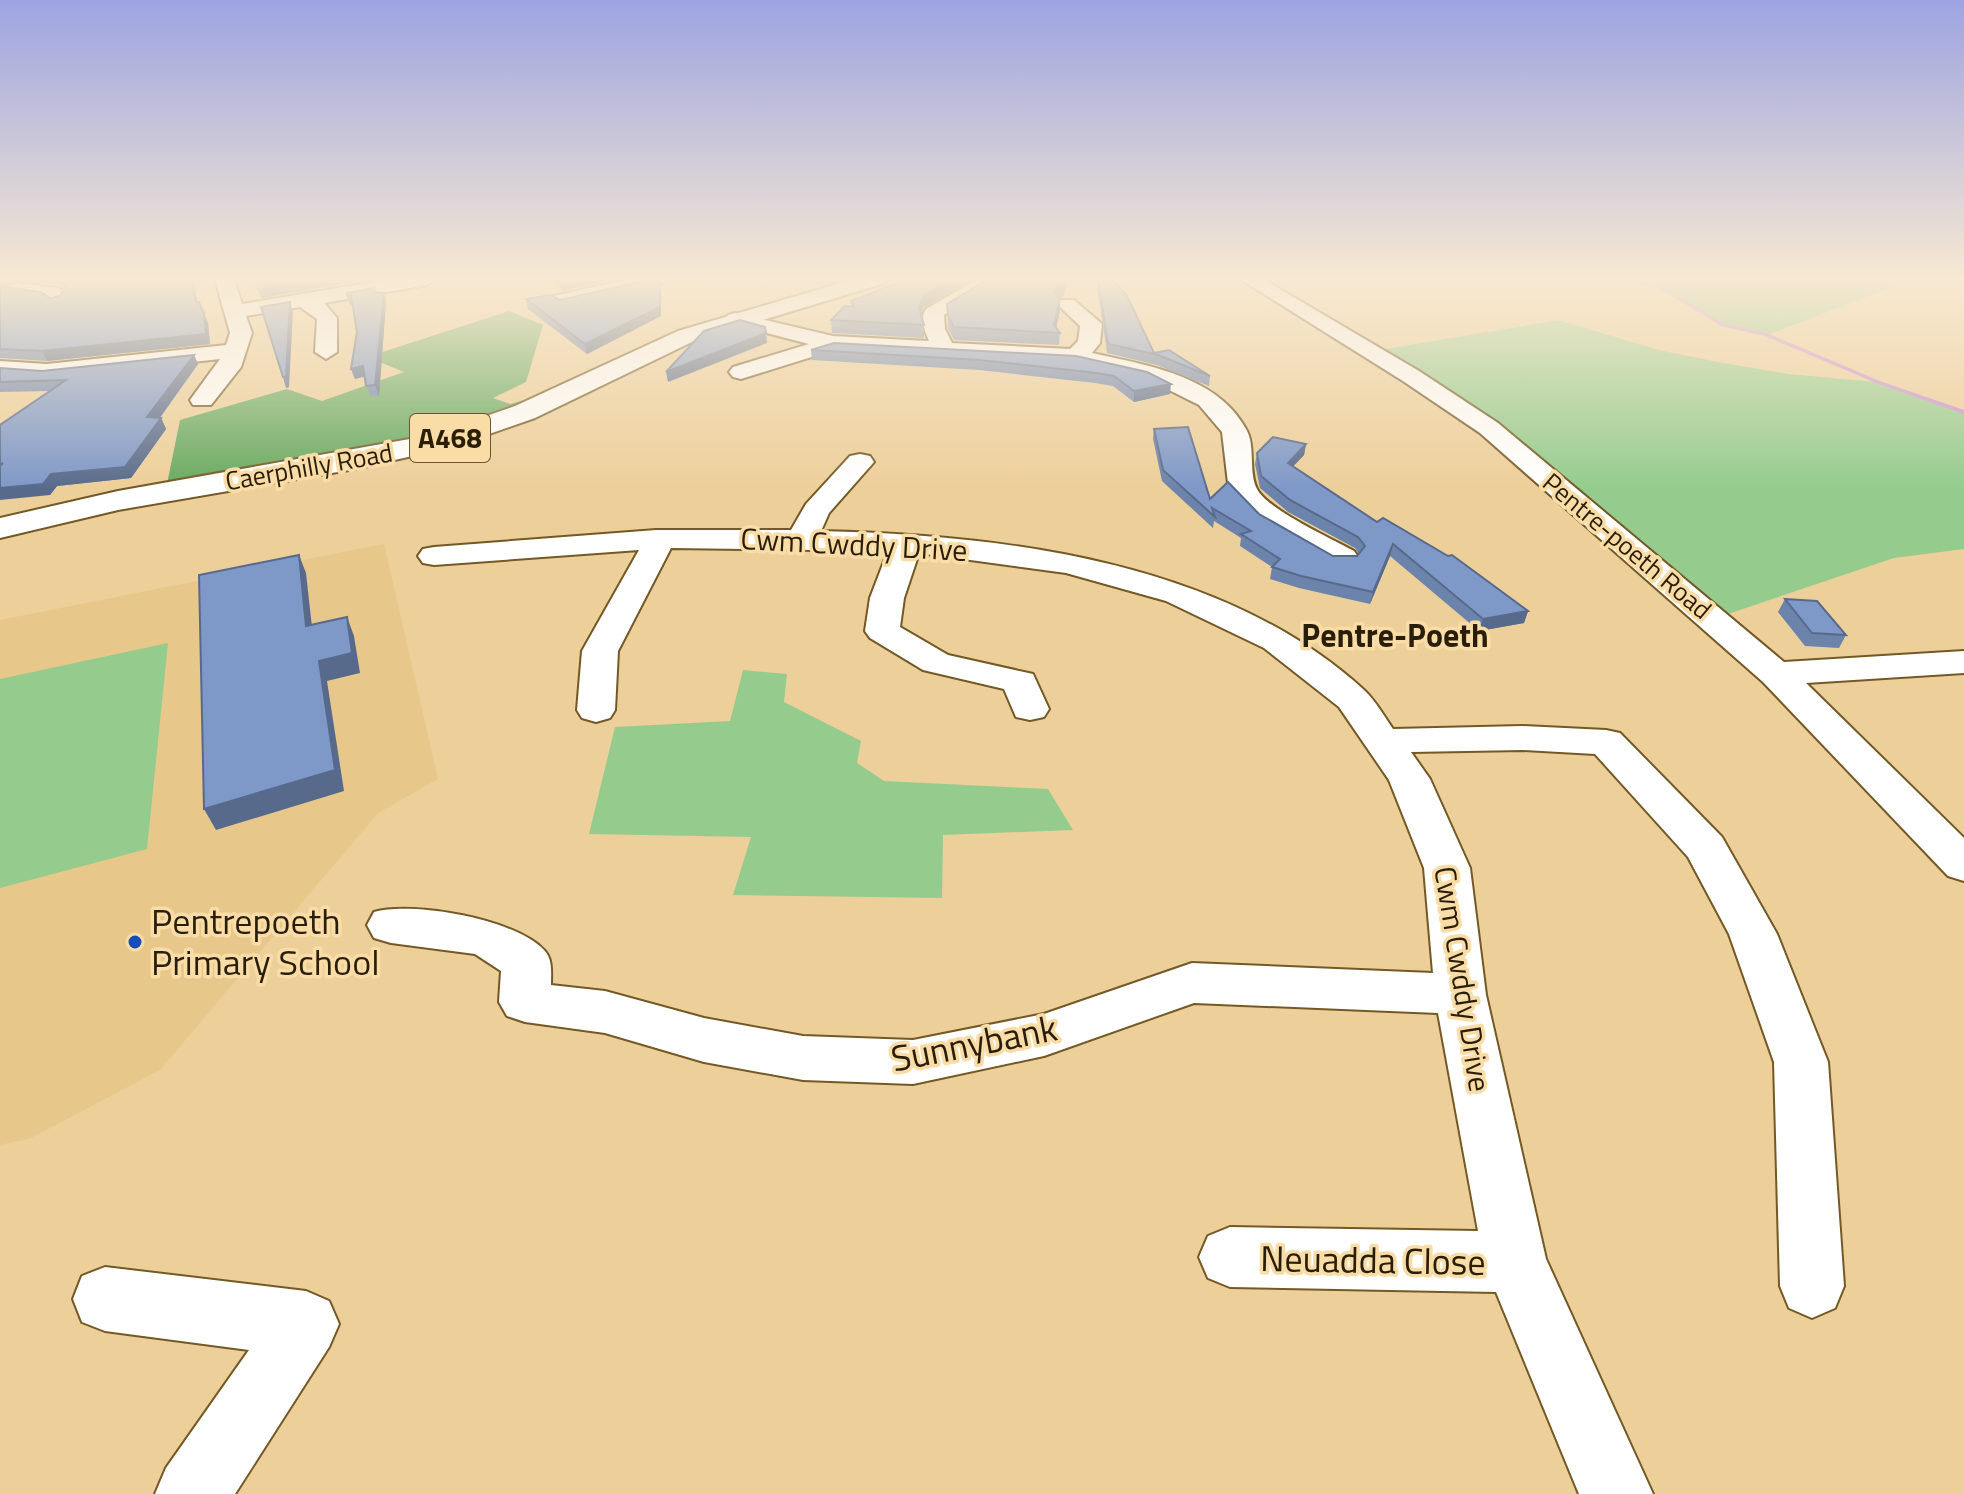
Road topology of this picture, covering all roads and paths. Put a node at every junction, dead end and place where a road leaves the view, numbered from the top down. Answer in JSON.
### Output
{"nodes":[{"id":1,"x":236,"y":349,"type":"joint"},
{"id":2,"x":326,"y":349,"type":"edge"},
{"id":3,"x":659,"y":349,"type":"edge"},
{"id":4,"x":815,"y":349,"type":"edge"},
{"id":5,"x":968,"y":349,"type":"edge"},
{"id":6,"x":1083,"y":349,"type":"edge"},
{"id":7,"x":1365,"y":349,"type":"edge"},
{"id":8,"x":326,"y":352,"type":"dead end"},
{"id":9,"x":1076,"y":356,"type":"junction"},
{"id":10,"x":0,"y":368,"type":"edge"},
{"id":11,"x":741,"y":372,"type":"dead end"},
{"id":12,"x":202,"y":400,"type":"dead end"},
{"id":13,"x":860,"y":462,"type":"dead end"},
{"id":14,"x":0,"y":528,"type":"edge"},
{"id":15,"x":660,"y":539,"type":"junction"},
{"id":16,"x":801,"y":539,"type":"junction"},
{"id":17,"x":907,"y":542,"type":"junction"},
{"id":18,"x":434,"y":556,"type":"dead end"},
{"id":19,"x":1343,"y":558,"type":"edge"},
{"id":20,"x":1964,"y":662,"type":"edge"},
{"id":21,"x":1776,"y":674,"type":"junction"},
{"id":22,"x":1030,"y":709,"type":"dead end"},
{"id":23,"x":596,"y":710,"type":"dead end"},
{"id":24,"x":1381,"y":741,"type":"junction"},
{"id":25,"x":1964,"y":865,"type":"edge"},
{"id":26,"x":391,"y":925,"type":"dead end"},
{"id":27,"x":1460,"y":995,"type":"junction"},
{"id":28,"x":1230,"y":1257,"type":"dead end"},
{"id":29,"x":1515,"y":1262,"type":"junction"},
{"id":30,"x":1812,"y":1286,"type":"dead end"},
{"id":31,"x":105,"y":1299,"type":"dead end"},
{"id":32,"x":192,"y":1494,"type":"edge"},
{"id":33,"x":1616,"y":1494,"type":"edge"}],
"edges":[{"from":1,"to":10,"type":"street"},
{"from":1,"to":12,"type":"street"},
{"from":2,"to":8,"type":"street"},
{"from":3,"to":14,"type":"main road","name":"Caerphilly Road","number":"A468"},
{"from":4,"to":11,"type":"street"},
{"from":5,"to":9,"type":"street"},
{"from":6,"to":9,"type":"street"},
{"from":7,"to":21,"type":"street","name":"Pentre-poeth Road"},
{"from":9,"to":19,"type":"street"},
{"from":13,"to":16,"type":"street"},
{"from":15,"to":16,"type":"street","name":"Cwm Cwddy Drive"},
{"from":15,"to":18,"type":"street","name":"Cwm Cwddy Drive"},
{"from":15,"to":23,"type":"street"},
{"from":16,"to":17,"type":"street","name":"Cwm Cwddy Drive"},
{"from":17,"to":22,"type":"street"},
{"from":17,"to":24,"type":"street","name":"Cwm Cwddy Drive"},
{"from":20,"to":21,"type":"street"},
{"from":21,"to":25,"type":"street","name":"Pentre-poeth Road"},
{"from":24,"to":27,"type":"street","name":"Cwm Cwddy Drive"},
{"from":24,"to":30,"type":"street"},
{"from":26,"to":27,"type":"street","name":"Sunnybank"},
{"from":27,"to":29,"type":"street","name":"Cwm Cwddy Drive"},
{"from":28,"to":29,"type":"street","name":"Neuadda Close"},
{"from":29,"to":33,"type":"street","name":"Cwm Cwddy Drive"},
{"from":31,"to":32,"type":"street"}]}
